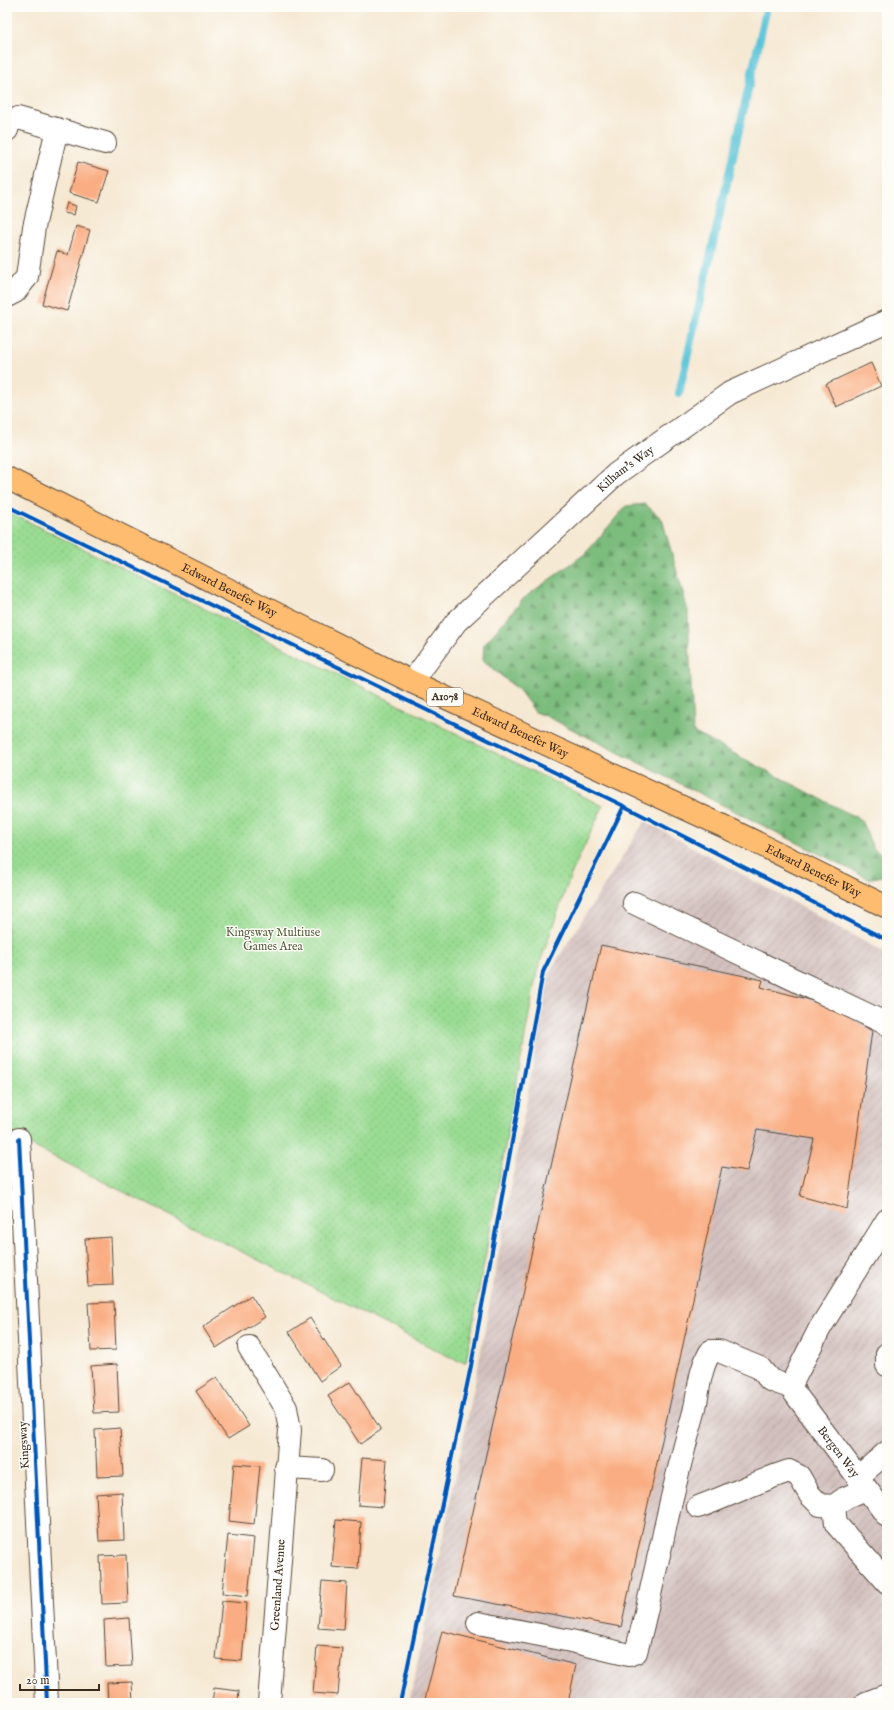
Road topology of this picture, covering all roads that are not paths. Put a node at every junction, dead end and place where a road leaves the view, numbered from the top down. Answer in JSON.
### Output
{"nodes":[{"id":1,"x":56,"y":129,"type":"junction"},
{"id":2,"x":7,"y":130,"type":"edge"},
{"id":3,"x":105,"y":143,"type":"dead end"},
{"id":4,"x":7,"y":296,"type":"edge"},
{"id":5,"x":887,"y":320,"type":"edge"},
{"id":6,"x":7,"y":478,"type":"edge"},
{"id":7,"x":412,"y":682,"type":"junction"},
{"id":8,"x":634,"y":903,"type":"dead end"},
{"id":9,"x":887,"y":907,"type":"edge"},
{"id":10,"x":887,"y":1024,"type":"edge"},
{"id":11,"x":19,"y":1138,"type":"dead end"},
{"id":12,"x":887,"y":1220,"type":"edge"},
{"id":13,"x":249,"y":1347,"type":"dead end"},
{"id":14,"x":887,"y":1354,"type":"edge"},
{"id":15,"x":887,"y":1365,"type":"edge"},
{"id":16,"x":790,"y":1387,"type":"junction"},
{"id":17,"x":887,"y":1452,"type":"edge"},
{"id":18,"x":286,"y":1468,"type":"junction"},
{"id":19,"x":322,"y":1470,"type":"dead end"},
{"id":20,"x":862,"y":1483,"type":"junction"},
{"id":21,"x":834,"y":1506,"type":"junction"},
{"id":22,"x":698,"y":1507,"type":"dead end"},
{"id":23,"x":887,"y":1516,"type":"edge"},
{"id":24,"x":887,"y":1582,"type":"edge"},
{"id":25,"x":478,"y":1623,"type":"dead end"},
{"id":26,"x":887,"y":1695,"type":"edge"},
{"id":27,"x":47,"y":1703,"type":"edge"},
{"id":28,"x":269,"y":1703,"type":"edge"},
{"id":29,"x":866,"y":1703,"type":"edge"}],
"edges":[{"from":1,"to":2,"type":"street"},
{"from":1,"to":3,"type":"street"},
{"from":1,"to":4,"type":"street"},
{"from":5,"to":7,"type":"street","name":"Kilham's Way"},
{"from":6,"to":7,"type":"main road","name":"Edward Benefer Way","number":"A1078"},
{"from":7,"to":9,"type":"main road","name":"Edward Benefer Way","number":"A1078"},
{"from":8,"to":10,"type":"street"},
{"from":11,"to":27,"type":"street","name":"Kingsway"},
{"from":12,"to":16,"type":"street"},
{"from":13,"to":18,"type":"street","name":"Greenland Avenue"},
{"from":14,"to":15,"type":"street"},
{"from":16,"to":20,"type":"street","name":"Bergen Way"},
{"from":16,"to":25,"type":"street"},
{"from":17,"to":20,"type":"street"},
{"from":18,"to":19,"type":"street"},
{"from":18,"to":28,"type":"street","name":"Greenland Avenue"},
{"from":20,"to":21,"type":"street"},
{"from":20,"to":23,"type":"street","name":"Bergen Way"},
{"from":21,"to":22,"type":"street"},
{"from":21,"to":24,"type":"street"},
{"from":26,"to":29,"type":"street"}]}
